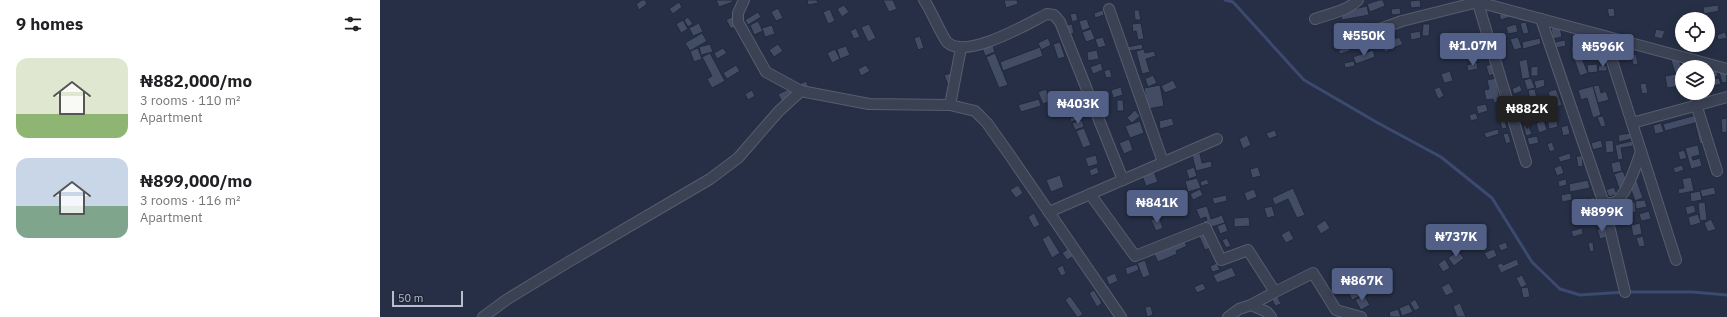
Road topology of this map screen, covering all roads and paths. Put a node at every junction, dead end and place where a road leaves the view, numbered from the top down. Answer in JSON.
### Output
{"nodes":[{"id":1,"x":744,"y":0,"type":"edge"},
{"id":2,"x":924,"y":0,"type":"edge"},
{"id":3,"x":1358,"y":0,"type":"edge"},
{"id":4,"x":1477,"y":1,"type":"edge"},
{"id":5,"x":1109,"y":9,"type":"dead end"},
{"id":6,"x":1315,"y":19,"type":"dead end"},
{"id":7,"x":1541,"y":19,"type":"junction"},
{"id":8,"x":1380,"y":29,"type":"junction"},
{"id":9,"x":1367,"y":34,"type":"dead end"},
{"id":10,"x":1604,"y":36,"type":"junction"},
{"id":11,"x":1390,"y":42,"type":"dead end"},
{"id":12,"x":961,"y":48,"type":"junction"},
{"id":13,"x":1727,"y":68,"type":"edge"},
{"id":14,"x":801,"y":91,"type":"junction"},
{"id":15,"x":1727,"y":97,"type":"edge"},
{"id":16,"x":950,"y":105,"type":"junction"},
{"id":17,"x":1696,"y":105,"type":"junction"},
{"id":18,"x":1632,"y":123,"type":"junction"},
{"id":19,"x":1217,"y":139,"type":"dead end"},
{"id":20,"x":1641,"y":151,"type":"junction"},
{"id":21,"x":1164,"y":162,"type":"junction"},
{"id":22,"x":1526,"y":162,"type":"dead end"},
{"id":23,"x":1717,"y":170,"type":"dead end"},
{"id":24,"x":1123,"y":180,"type":"junction"},
{"id":25,"x":1090,"y":194,"type":"junction"},
{"id":26,"x":1603,"y":201,"type":"junction"},
{"id":27,"x":1049,"y":212,"type":"junction"},
{"id":28,"x":1676,"y":260,"type":"dead end"},
{"id":29,"x":1275,"y":292,"type":"junction"},
{"id":30,"x":1625,"y":292,"type":"dead end"},
{"id":31,"x":1251,"y":305,"type":"junction"},
{"id":32,"x":483,"y":317,"type":"edge"},
{"id":33,"x":1121,"y":317,"type":"edge"},
{"id":34,"x":1228,"y":317,"type":"edge"},
{"id":35,"x":1271,"y":317,"type":"edge"},
{"id":36,"x":1361,"y":317,"type":"edge"}],
"edges":[{"from":1,"to":14,"type":"street"},
{"from":2,"to":12,"type":"street"},
{"from":3,"to":6,"type":"street"},
{"from":4,"to":7,"type":"street"},
{"from":4,"to":8,"type":"street"},
{"from":4,"to":22,"type":"street"},
{"from":5,"to":21,"type":"street"},
{"from":7,"to":10,"type":"street"},
{"from":7,"to":26,"type":"street"},
{"from":8,"to":9,"type":"street"},
{"from":8,"to":11,"type":"street"},
{"from":10,"to":13,"type":"street"},
{"from":10,"to":18,"type":"street"},
{"from":12,"to":16,"type":"street"},
{"from":12,"to":24,"type":"street"},
{"from":14,"to":16,"type":"street"},
{"from":14,"to":32,"type":"street"},
{"from":15,"to":17,"type":"street"},
{"from":16,"to":27,"type":"street"},
{"from":17,"to":18,"type":"street"},
{"from":17,"to":23,"type":"street"},
{"from":18,"to":20,"type":"street"},
{"from":19,"to":21,"type":"street"},
{"from":20,"to":26,"type":"street"},
{"from":20,"to":28,"type":"street"},
{"from":21,"to":24,"type":"street"},
{"from":24,"to":25,"type":"street"},
{"from":25,"to":27,"type":"street"},
{"from":25,"to":29,"type":"street"},
{"from":26,"to":30,"type":"street"},
{"from":27,"to":33,"type":"street"},
{"from":29,"to":31,"type":"street"},
{"from":29,"to":36,"type":"street"},
{"from":31,"to":34,"type":"street"},
{"from":31,"to":35,"type":"street"}]}
